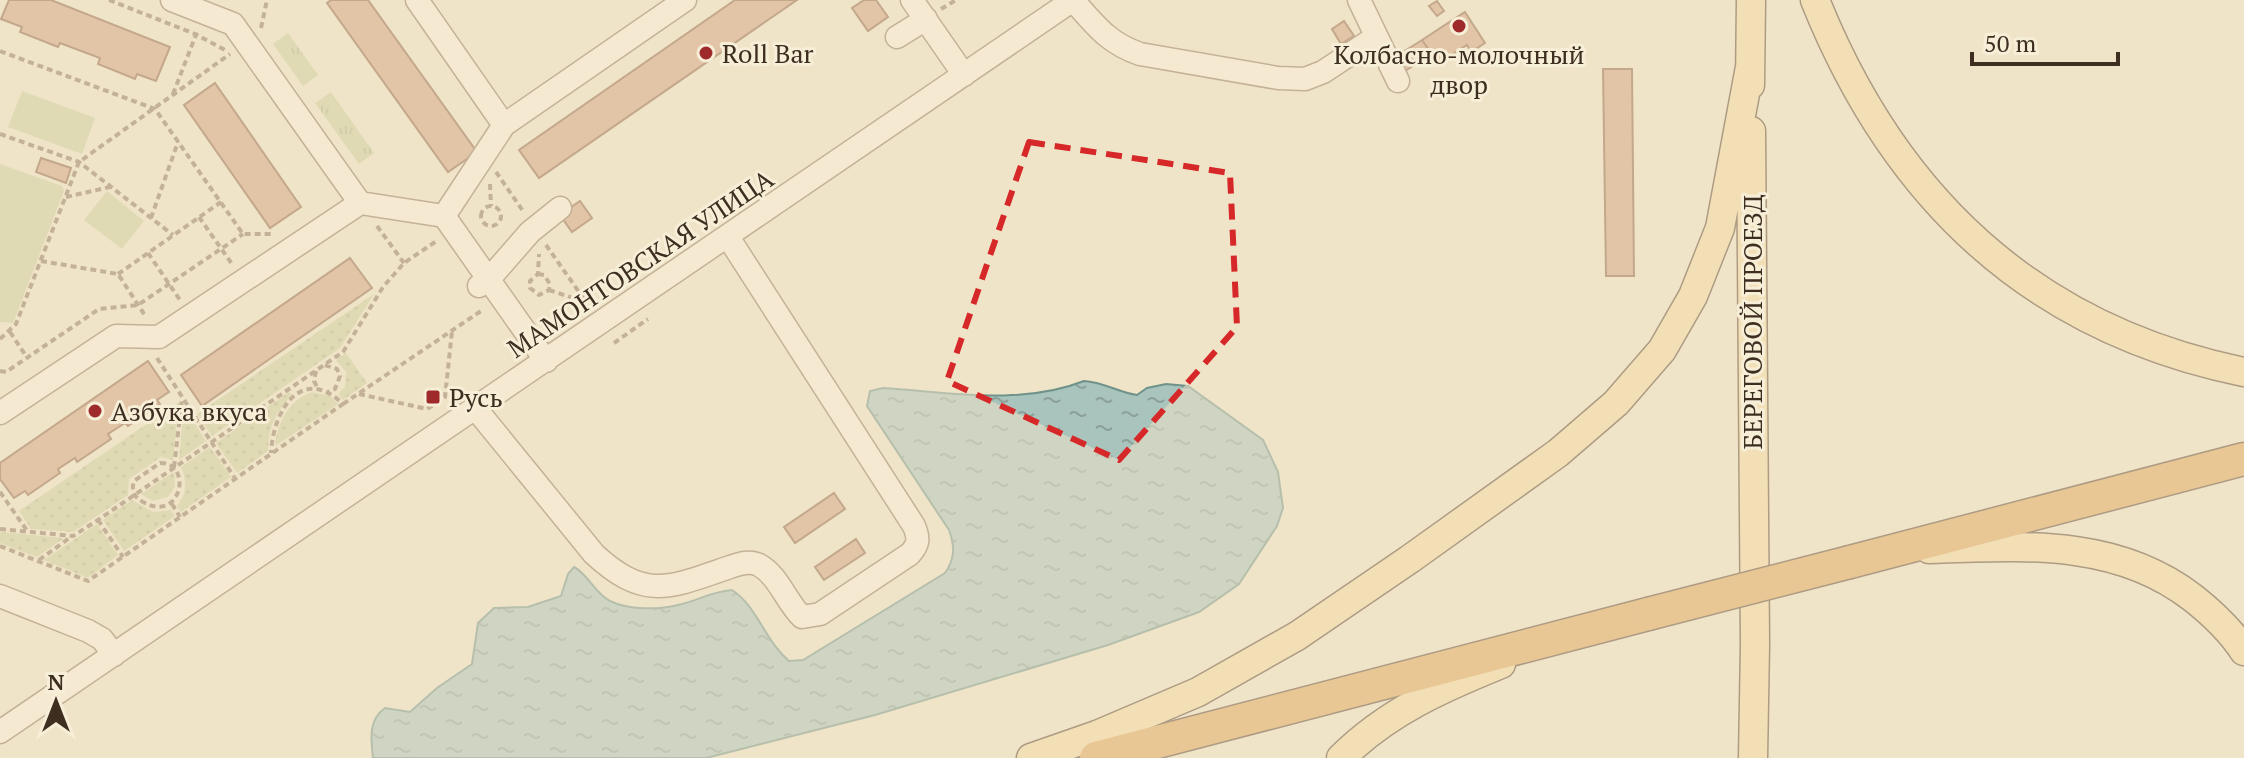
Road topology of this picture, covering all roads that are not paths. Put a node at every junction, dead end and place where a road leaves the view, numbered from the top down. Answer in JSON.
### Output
{"nodes":[{"id":1,"x":172,"y":0,"type":"edge"},
{"id":2,"x":417,"y":0,"type":"edge"},
{"id":3,"x":685,"y":0,"type":"edge"},
{"id":4,"x":912,"y":0,"type":"edge"},
{"id":5,"x":1073,"y":0,"type":"edge"},
{"id":6,"x":1359,"y":0,"type":"edge"},
{"id":7,"x":1751,"y":0,"type":"edge"},
{"id":8,"x":1815,"y":0,"type":"edge"},
{"id":9,"x":926,"y":19,"type":"junction"},
{"id":10,"x":897,"y":37,"type":"dead end"},
{"id":11,"x":1376,"y":37,"type":"junction"},
{"id":12,"x":1750,"y":67,"type":"junction"},
{"id":13,"x":964,"y":75,"type":"junction"},
{"id":14,"x":1398,"y":81,"type":"dead end"},
{"id":15,"x":504,"y":125,"type":"junction"},
{"id":16,"x":560,"y":208,"type":"dead end"},
{"id":17,"x":365,"y":209,"type":"junction"},
{"id":18,"x":449,"y":222,"type":"junction"},
{"id":19,"x":728,"y":237,"type":"junction"},
{"id":20,"x":490,"y":287,"type":"junction"},
{"id":21,"x":546,"y":361,"type":"junction"},
{"id":22,"x":2244,"y":372,"type":"edge"},
{"id":23,"x":476,"y":409,"type":"junction"},
{"id":24,"x":0,"y":413,"type":"edge"},
{"id":25,"x":2244,"y":459,"type":"edge"},
{"id":26,"x":1893,"y":550,"type":"junction"},
{"id":27,"x":0,"y":596,"type":"edge"},
{"id":28,"x":1585,"y":631,"type":"junction"},
{"id":29,"x":1755,"y":645,"type":"junction"},
{"id":30,"x":2244,"y":651,"type":"edge"},
{"id":31,"x":114,"y":655,"type":"junction"},
{"id":32,"x":0,"y":732,"type":"edge"},
{"id":33,"x":1755,"y":749,"type":"edge"},
{"id":34,"x":1031,"y":758,"type":"edge"},
{"id":35,"x":1096,"y":758,"type":"edge"},
{"id":36,"x":1341,"y":758,"type":"edge"},
{"id":37,"x":1771,"y":758,"type":"edge"}],
"edges":[{"from":1,"to":17,"type":"street"},
{"from":2,"to":15,"type":"street"},
{"from":3,"to":15,"type":"street"},
{"from":4,"to":9,"type":"street"},
{"from":5,"to":11,"type":"street"},
{"from":5,"to":13,"type":"street","name":"МАМОНТОВСКАЯ УЛИЦА"},
{"from":6,"to":11,"type":"street"},
{"from":7,"to":12,"type":"main road","name":"БЕРЕГОВОЙ ПРОЕЗД"},
{"from":8,"to":22,"type":"main road"},
{"from":9,"to":10,"type":"street"},
{"from":9,"to":13,"type":"street"},
{"from":11,"to":14,"type":"street"},
{"from":12,"to":29,"type":"main road","name":"БЕРЕГОВОЙ ПРОЕЗД"},
{"from":12,"to":34,"type":"main road"},
{"from":13,"to":19,"type":"street","name":"МАМОНТОВСКАЯ УЛИЦА"},
{"from":15,"to":18,"type":"street"},
{"from":16,"to":20,"type":"street"},
{"from":17,"to":18,"type":"street"},
{"from":17,"to":24,"type":"street"},
{"from":18,"to":20,"type":"street"},
{"from":19,"to":21,"type":"street","name":"МАМОНТОВСКАЯ УЛИЦА"},
{"from":19,"to":23,"type":"street"},
{"from":20,"to":21,"type":"street"},
{"from":21,"to":23,"type":"street","name":"МАМОНТОВСКАЯ УЛИЦА"},
{"from":23,"to":31,"type":"street","name":"МАМОНТОВСКАЯ УЛИЦА"},
{"from":25,"to":26,"type":"highway"},
{"from":26,"to":28,"type":"highway","bridge":true},
{"from":26,"to":30,"type":"main road"},
{"from":27,"to":31,"type":"street"},
{"from":28,"to":35,"type":"highway"},
{"from":28,"to":36,"type":"main road"},
{"from":29,"to":33,"type":"main road"},
{"from":29,"to":37,"type":"main road"},
{"from":31,"to":32,"type":"street","name":"МАМОНТОВСКАЯ УЛИЦА"}]}
